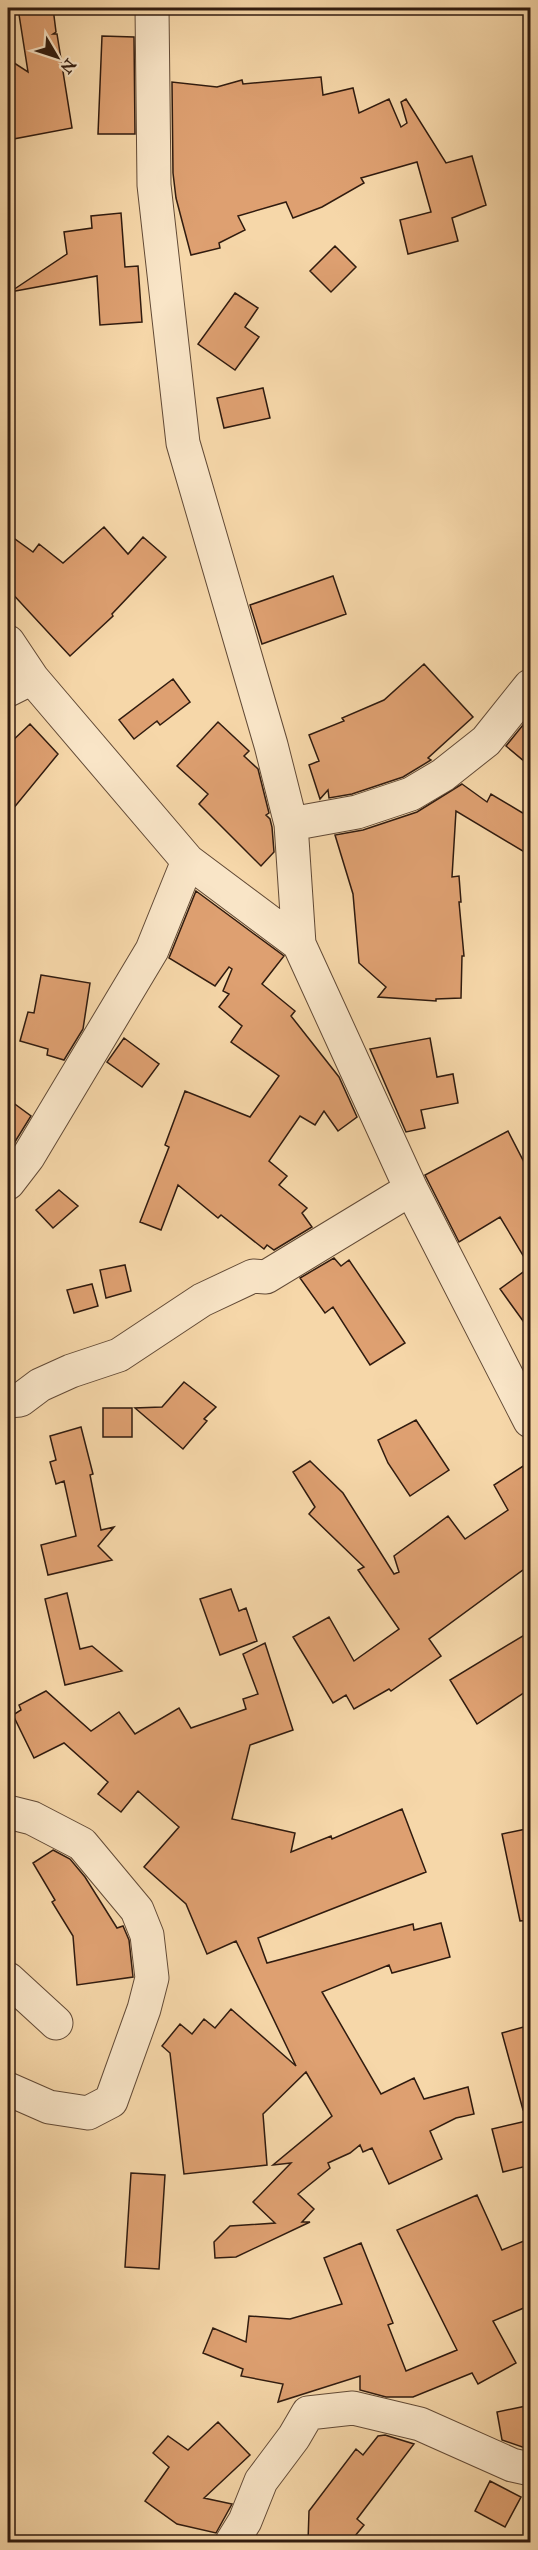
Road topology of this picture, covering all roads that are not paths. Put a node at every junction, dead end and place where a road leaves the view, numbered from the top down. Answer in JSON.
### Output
{"nodes":[{"id":1,"x":153,"y":8,"type":"edge"},
{"id":2,"x":8,"y":642,"type":"edge"},
{"id":3,"x":20,"y":684,"type":"edge"},
{"id":4,"x":531,"y":686,"type":"edge"},
{"id":5,"x":291,"y":824,"type":"junction"},
{"id":6,"x":188,"y":861,"type":"junction"},
{"id":7,"x":299,"y":944,"type":"junction"},
{"id":8,"x":8,"y":1183,"type":"edge"},
{"id":9,"x":411,"y":1189,"type":"junction"},
{"id":10,"x":8,"y":1401,"type":"edge"},
{"id":11,"x":531,"y":1421,"type":"edge"},
{"id":12,"x":8,"y":1812,"type":"edge"},
{"id":13,"x":8,"y":1980,"type":"edge"},
{"id":14,"x":56,"y":2023,"type":"dead end"},
{"id":15,"x":8,"y":2089,"type":"edge"},
{"id":16,"x":531,"y":2469,"type":"edge"},
{"id":17,"x":232,"y":2542,"type":"edge"}],
"edges":[{"from":1,"to":5,"type":"street"},
{"from":2,"to":3,"type":"street"},
{"from":3,"to":6,"type":"street"},
{"from":4,"to":5,"type":"street"},
{"from":5,"to":7,"type":"street"},
{"from":6,"to":7,"type":"street"},
{"from":6,"to":8,"type":"street"},
{"from":7,"to":9,"type":"street"},
{"from":9,"to":10,"type":"street"},
{"from":9,"to":11,"type":"street"},
{"from":12,"to":15,"type":"street"},
{"from":13,"to":14,"type":"street"},
{"from":16,"to":17,"type":"street"}]}
